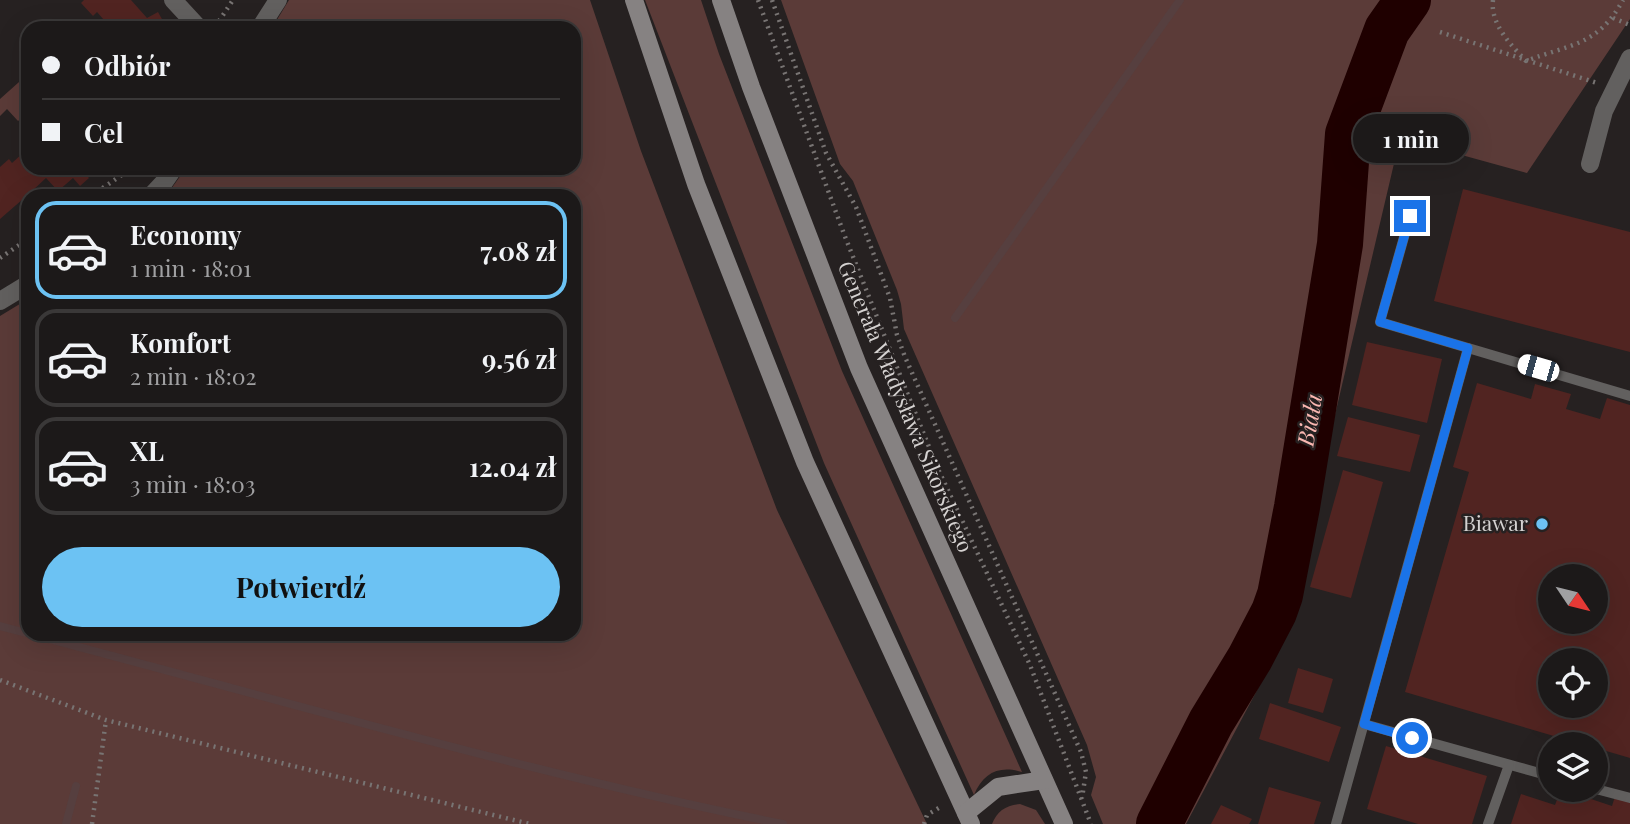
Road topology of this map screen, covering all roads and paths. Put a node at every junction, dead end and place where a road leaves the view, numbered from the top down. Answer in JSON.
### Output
{"nodes":[{"id":1,"x":173,"y":0,"type":"edge"},
{"id":2,"x":278,"y":0,"type":"edge"},
{"id":3,"x":634,"y":0,"type":"edge"},
{"id":4,"x":721,"y":0,"type":"edge"},
{"id":5,"x":758,"y":0,"type":"edge"},
{"id":6,"x":772,"y":0,"type":"edge"},
{"id":7,"x":1493,"y":0,"type":"edge"},
{"id":8,"x":1623,"y":0,"type":"edge"},
{"id":9,"x":1613,"y":18,"type":"junction"},
{"id":10,"x":192,"y":21,"type":"edge"},
{"id":11,"x":264,"y":21,"type":"edge"},
{"id":12,"x":1630,"y":25,"type":"edge"},
{"id":13,"x":1440,"y":32,"type":"dead end"},
{"id":14,"x":1630,"y":58,"type":"edge"},
{"id":15,"x":1526,"y":61,"type":"junction"},
{"id":16,"x":1614,"y":89,"type":"junction"},
{"id":17,"x":1590,"y":164,"type":"dead end"},
{"id":18,"x":122,"y":175,"type":"edge"},
{"id":19,"x":169,"y":175,"type":"edge"},
{"id":20,"x":101,"y":189,"type":"edge"},
{"id":21,"x":157,"y":189,"type":"edge"},
{"id":22,"x":1410,"y":216,"type":"dead end"},
{"id":23,"x":21,"y":244,"type":"edge"},
{"id":24,"x":0,"y":258,"type":"edge"},
{"id":25,"x":21,"y":288,"type":"edge"},
{"id":26,"x":0,"y":301,"type":"edge"},
{"id":27,"x":1468,"y":348,"type":"junction"},
{"id":28,"x":1630,"y":396,"type":"edge"},
{"id":29,"x":0,"y":680,"type":"edge"},
{"id":30,"x":106,"y":720,"type":"junction"},
{"id":31,"x":1364,"y":724,"type":"junction"},
{"id":32,"x":1509,"y":765,"type":"junction"},
{"id":33,"x":1538,"y":773,"type":"edge"},
{"id":34,"x":1044,"y":780,"type":"junction"},
{"id":35,"x":1608,"y":792,"type":"edge"},
{"id":36,"x":1630,"y":798,"type":"edge"},
{"id":37,"x":1082,"y":799,"type":"junction"},
{"id":38,"x":968,"y":819,"type":"edge"},
{"id":39,"x":92,"y":824,"type":"edge"},
{"id":40,"x":530,"y":824,"type":"edge"},
{"id":41,"x":1064,"y":824,"type":"edge"},
{"id":42,"x":1091,"y":824,"type":"edge"},
{"id":43,"x":1336,"y":824,"type":"edge"},
{"id":44,"x":1488,"y":824,"type":"edge"}],
"edges":[{"from":1,"to":10,"type":"street"},
{"from":2,"to":11,"type":"street"},
{"from":3,"to":38,"type":"main road"},
{"from":4,"to":34,"type":"main road","name":"Generała Władysława Sikorskiego"},
{"from":5,"to":37,"type":"path"},
{"from":6,"to":37,"type":"path"},
{"from":7,"to":15,"type":"path"},
{"from":8,"to":9,"type":"path"},
{"from":9,"to":12,"type":"path"},
{"from":9,"to":15,"type":"path"},
{"from":13,"to":15,"type":"path"},
{"from":14,"to":16,"type":"street"},
{"from":15,"to":16,"type":"path"},
{"from":16,"to":17,"type":"street"},
{"from":18,"to":20,"type":"path"},
{"from":19,"to":21,"type":"street"},
{"from":22,"to":27,"type":"lane"},
{"from":23,"to":24,"type":"path"},
{"from":25,"to":26,"type":"street"},
{"from":27,"to":28,"type":"lane"},
{"from":27,"to":31,"type":"lane"},
{"from":29,"to":30,"type":"path"},
{"from":30,"to":39,"type":"path"},
{"from":30,"to":40,"type":"path"},
{"from":31,"to":32,"type":"lane"},
{"from":31,"to":43,"type":"lane"},
{"from":32,"to":33,"type":"lane"},
{"from":32,"to":44,"type":"lane"},
{"from":34,"to":38,"type":"main road"},
{"from":34,"to":41,"type":"main road","name":"Generała Władysława Sikorskiego"},
{"from":35,"to":36,"type":"lane"},
{"from":37,"to":42,"type":"path"}]}
